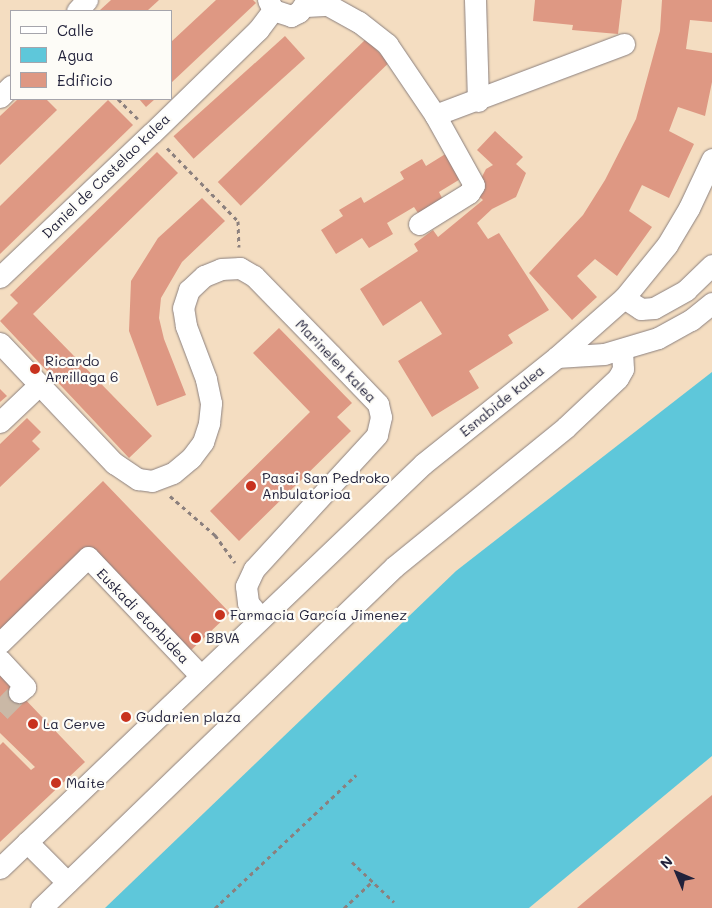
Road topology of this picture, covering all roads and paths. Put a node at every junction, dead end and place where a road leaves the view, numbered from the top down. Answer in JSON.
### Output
{"nodes":[{"id":1,"x":475,"y":0,"type":"edge"},
{"id":2,"x":306,"y":3,"type":"edge"},
{"id":3,"x":271,"y":5,"type":"edge"},
{"id":4,"x":624,"y":44,"type":"dead end"},
{"id":5,"x":10,"y":87,"type":"edge"},
{"id":6,"x":0,"y":97,"type":"edge"},
{"id":7,"x":119,"y":100,"type":"edge"},
{"id":8,"x":478,"y":101,"type":"junction"},
{"id":9,"x":133,"y":114,"type":"dead end"},
{"id":10,"x":435,"y":115,"type":"junction"},
{"id":11,"x":168,"y":150,"type":"dead end"},
{"id":12,"x":712,"y":159,"type":"edge"},
{"id":13,"x":420,"y":224,"type":"dead end"},
{"id":14,"x":712,"y":266,"type":"edge"},
{"id":15,"x":247,"y":272,"type":"junction"},
{"id":16,"x":0,"y":277,"type":"edge"},
{"id":17,"x":624,"y":298,"type":"junction"},
{"id":18,"x":712,"y":303,"type":"edge"},
{"id":19,"x":0,"y":343,"type":"edge"},
{"id":20,"x":622,"y":350,"type":"junction"},
{"id":21,"x":557,"y":357,"type":"junction"},
{"id":22,"x":40,"y":384,"type":"junction"},
{"id":23,"x":0,"y":422,"type":"edge"},
{"id":24,"x":168,"y":494,"type":"dead end"},
{"id":25,"x":246,"y":586,"type":"junction"},
{"id":26,"x":260,"y":617,"type":"junction"},
{"id":27,"x":0,"y":642,"type":"edge"},
{"id":28,"x":0,"y":660,"type":"edge"},
{"id":29,"x":200,"y":675,"type":"junction"},
{"id":30,"x":19,"y":692,"type":"dead end"},
{"id":31,"x":356,"y":775,"type":"dead end"},
{"id":32,"x":27,"y":842,"type":"junction"},
{"id":33,"x":352,"y":862,"type":"dead end"},
{"id":34,"x":0,"y":868,"type":"edge"},
{"id":35,"x":372,"y":881,"type":"junction"},
{"id":36,"x":67,"y":882,"type":"junction"},
{"id":37,"x":394,"y":902,"type":"dead end"},
{"id":38,"x":41,"y":908,"type":"edge"},
{"id":39,"x":215,"y":908,"type":"edge"},
{"id":40,"x":344,"y":908,"type":"edge"}],
"edges":[{"from":1,"to":8,"type":"street"},
{"from":2,"to":3,"type":"street"},
{"from":2,"to":10,"type":"street"},
{"from":3,"to":16,"type":"street","name":"Daniel de Castelao kalea"},
{"from":4,"to":8,"type":"street"},
{"from":5,"to":6,"type":"street"},
{"from":7,"to":9,"type":"path"},
{"from":8,"to":10,"type":"street"},
{"from":10,"to":13,"type":"street"},
{"from":11,"to":15,"type":"path"},
{"from":12,"to":17,"type":"street","name":"Esnabide kalea"},
{"from":14,"to":17,"type":"street"},
{"from":15,"to":22,"type":"street"},
{"from":15,"to":25,"type":"street","name":"Marinelen kalea"},
{"from":17,"to":21,"type":"street","name":"Esnabide kalea"},
{"from":18,"to":20,"type":"street"},
{"from":19,"to":22,"type":"street"},
{"from":20,"to":21,"type":"street"},
{"from":20,"to":36,"type":"street"},
{"from":21,"to":26,"type":"street","name":"Esnabide kalea"},
{"from":22,"to":23,"type":"street"},
{"from":24,"to":25,"type":"path"},
{"from":25,"to":26,"type":"street"},
{"from":26,"to":29,"type":"street","name":"Euskadi etorbidea"},
{"from":27,"to":29,"type":"street","name":"Euskadi etorbidea"},
{"from":28,"to":30,"type":"street"},
{"from":29,"to":32,"type":"street","name":"Euskadi etorbidea"},
{"from":31,"to":39,"type":"path"},
{"from":32,"to":34,"type":"street","name":"Euskadi etorbidea"},
{"from":32,"to":36,"type":"street"},
{"from":33,"to":35,"type":"path"},
{"from":35,"to":37,"type":"path"},
{"from":35,"to":40,"type":"path"},
{"from":36,"to":38,"type":"street"}]}
